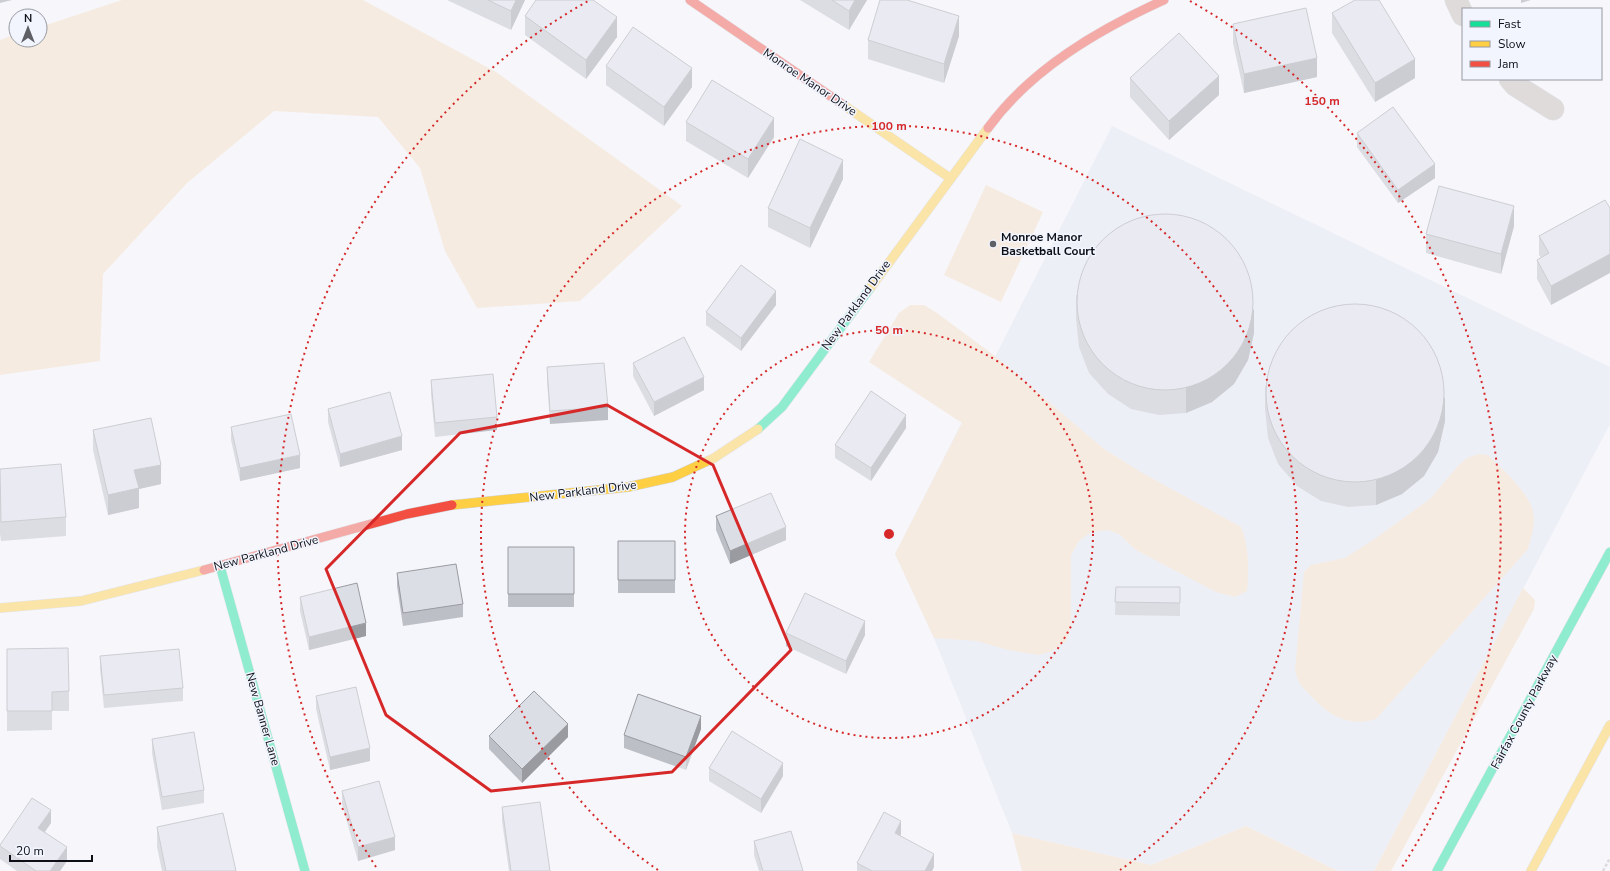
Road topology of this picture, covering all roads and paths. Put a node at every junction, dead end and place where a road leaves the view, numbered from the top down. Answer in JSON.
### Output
{"nodes":[{"id":1,"x":690,"y":0,"type":"edge"},
{"id":2,"x":1164,"y":0,"type":"edge"},
{"id":3,"x":1456,"y":0,"type":"edge"},
{"id":4,"x":1462,"y":12,"type":"edge"},
{"id":5,"x":1511,"y":80,"type":"edge"},
{"id":6,"x":1553,"y":109,"type":"dead end"},
{"id":7,"x":950,"y":178,"type":"junction"},
{"id":8,"x":1610,"y":552,"type":"edge"},
{"id":9,"x":220,"y":566,"type":"junction"},
{"id":10,"x":0,"y":608,"type":"edge"},
{"id":11,"x":1610,"y":725,"type":"edge"},
{"id":12,"x":1610,"y":858,"type":"edge"},
{"id":13,"x":305,"y":871,"type":"edge"},
{"id":14,"x":1437,"y":871,"type":"edge"},
{"id":15,"x":1531,"y":871,"type":"edge"},
{"id":16,"x":1603,"y":871,"type":"edge"}],
"edges":[{"from":1,"to":7,"type":"main road","name":"Monroe Manor Drive"},
{"from":2,"to":7,"type":"main road","name":"New Parkland Drive"},
{"from":3,"to":4,"type":"street"},
{"from":5,"to":6,"type":"street"},
{"from":7,"to":9,"type":"main road","name":"New Parkland Drive"},
{"from":8,"to":14,"type":"main road","name":"Fairfax County Parkway"},
{"from":9,"to":10,"type":"main road","name":"New Parkland Drive"},
{"from":9,"to":13,"type":"main road","name":"New Banner Lane"},
{"from":11,"to":15,"type":"main road"},
{"from":12,"to":16,"type":"path"}]}
